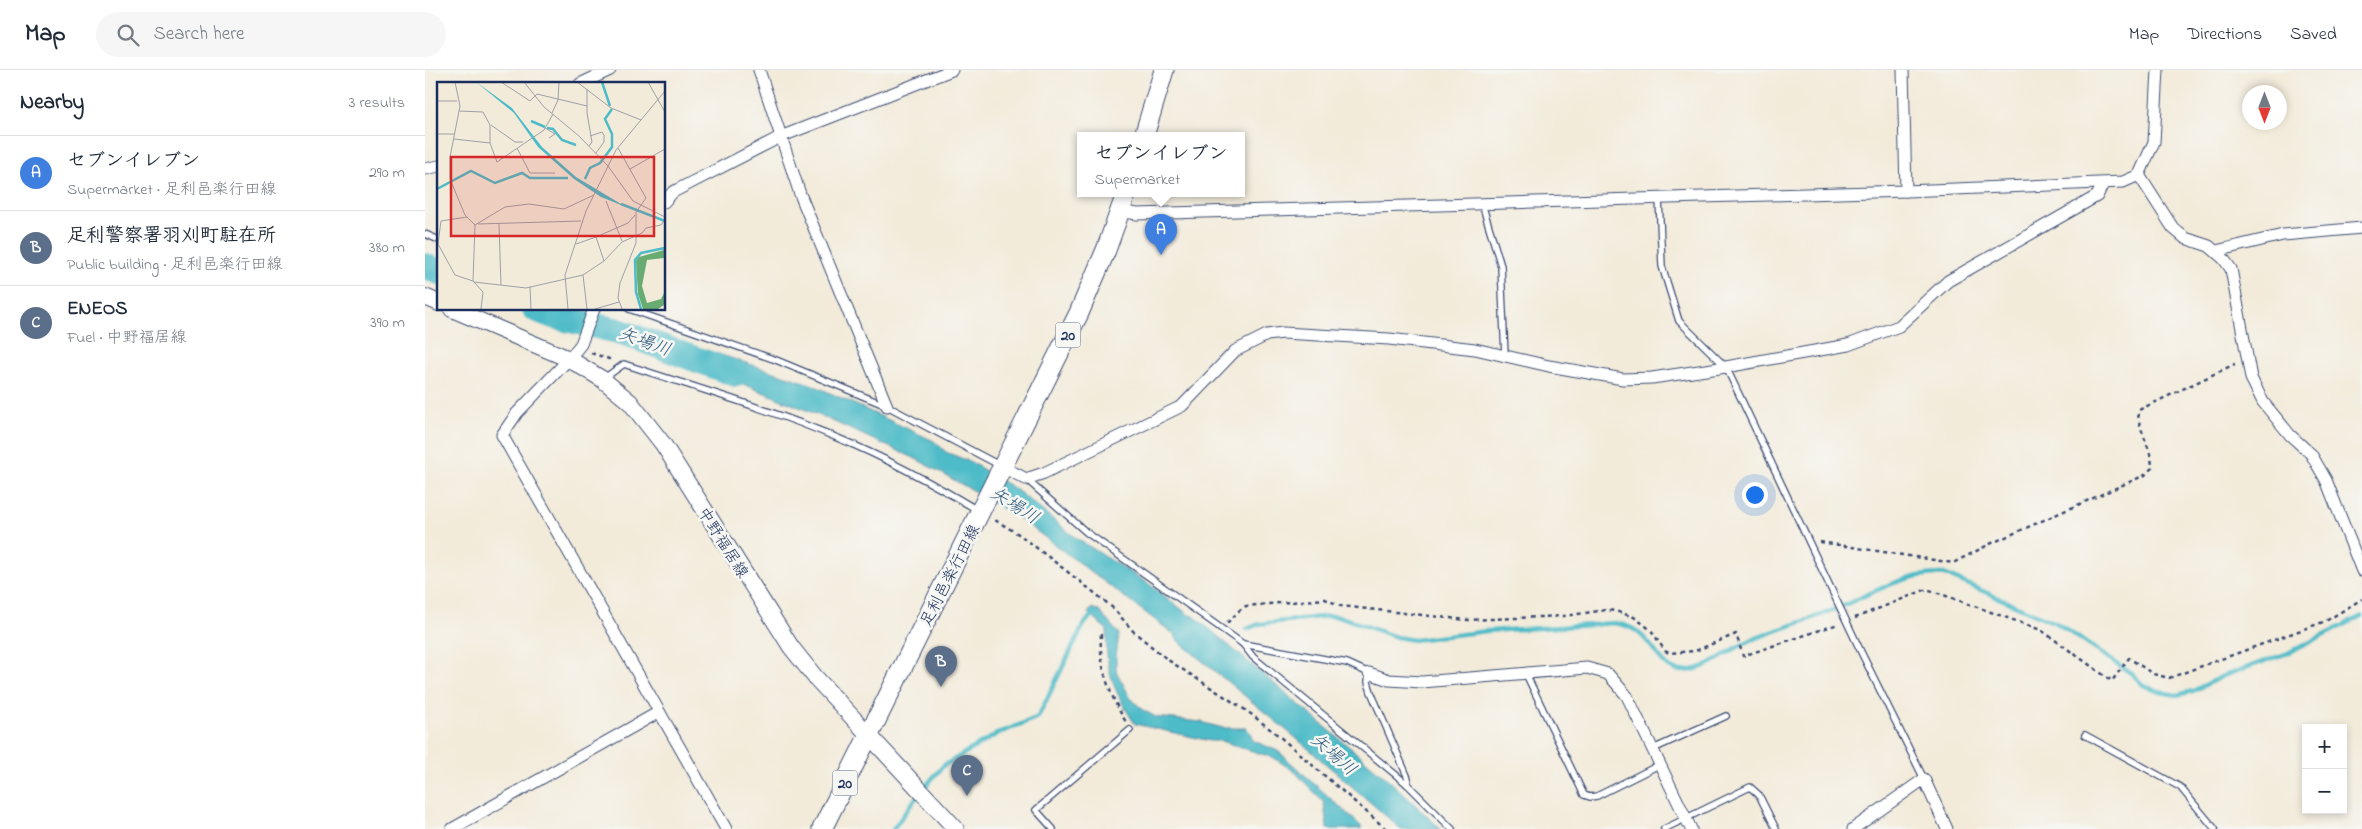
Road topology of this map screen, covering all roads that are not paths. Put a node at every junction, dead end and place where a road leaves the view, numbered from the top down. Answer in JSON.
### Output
{"nodes":[{"id":1,"x":611,"y":70,"type":"edge"},
{"id":2,"x":759,"y":70,"type":"edge"},
{"id":3,"x":952,"y":70,"type":"edge"},
{"id":4,"x":1164,"y":70,"type":"edge"},
{"id":5,"x":1903,"y":70,"type":"edge"},
{"id":6,"x":2158,"y":70,"type":"edge"},
{"id":7,"x":584,"y":82,"type":"edge"},
{"id":8,"x":605,"y":82,"type":"edge"},
{"id":9,"x":1145,"y":132,"type":"edge"},
{"id":10,"x":780,"y":137,"type":"junction"},
{"id":11,"x":2139,"y":175,"type":"junction"},
{"id":12,"x":2103,"y":184,"type":"junction"},
{"id":13,"x":1906,"y":191,"type":"junction"},
{"id":14,"x":1659,"y":198,"type":"junction"},
{"id":15,"x":665,"y":201,"type":"edge"},
{"id":16,"x":1123,"y":203,"type":"edge"},
{"id":17,"x":1482,"y":204,"type":"junction"},
{"id":18,"x":2362,"y":228,"type":"edge"},
{"id":19,"x":425,"y":234,"type":"edge"},
{"id":20,"x":437,"y":239,"type":"edge"},
{"id":21,"x":2216,"y":251,"type":"junction"},
{"id":22,"x":425,"y":296,"type":"edge"},
{"id":23,"x":437,"y":302,"type":"edge"},
{"id":24,"x":454,"y":310,"type":"edge"},
{"id":25,"x":594,"y":310,"type":"edge"},
{"id":26,"x":632,"y":310,"type":"edge"},
{"id":27,"x":1505,"y":356,"type":"junction"},
{"id":28,"x":569,"y":359,"type":"junction"},
{"id":29,"x":1726,"y":367,"type":"junction"},
{"id":30,"x":603,"y":379,"type":"junction"},
{"id":31,"x":887,"y":406,"type":"junction"},
{"id":32,"x":1002,"y":470,"type":"junction"},
{"id":33,"x":1026,"y":479,"type":"junction"},
{"id":34,"x":984,"y":512,"type":"junction"},
{"id":35,"x":2362,"y":571,"type":"edge"},
{"id":36,"x":1243,"y":644,"type":"junction"},
{"id":37,"x":1525,"y":672,"type":"junction"},
{"id":38,"x":1369,"y":673,"type":"junction"},
{"id":39,"x":659,"y":712,"type":"junction"},
{"id":40,"x":1726,"y":716,"type":"dead end"},
{"id":41,"x":1130,"y":730,"type":"road end"},
{"id":42,"x":2085,"y":735,"type":"dead end"},
{"id":43,"x":868,"y":736,"type":"junction"},
{"id":44,"x":1653,"y":749,"type":"junction"},
{"id":45,"x":1661,"y":764,"type":"junction"},
{"id":46,"x":1924,"y":779,"type":"junction"},
{"id":47,"x":1407,"y":784,"type":"junction"},
{"id":48,"x":1689,"y":824,"type":"edge"},
{"id":49,"x":452,"y":829,"type":"edge"},
{"id":50,"x":726,"y":829,"type":"edge"},
{"id":51,"x":822,"y":829,"type":"edge"},
{"id":52,"x":956,"y":829,"type":"edge"},
{"id":53,"x":1053,"y":829,"type":"edge"},
{"id":54,"x":1452,"y":829,"type":"edge"},
{"id":55,"x":1664,"y":829,"type":"edge"},
{"id":56,"x":1776,"y":829,"type":"edge"},
{"id":57,"x":1853,"y":829,"type":"edge"},
{"id":58,"x":1947,"y":829,"type":"edge"},
{"id":59,"x":2215,"y":829,"type":"edge"}],
"edges":[{"from":1,"to":7,"type":"street"},
{"from":1,"to":8,"type":"street"},
{"from":2,"to":10,"type":"street"},
{"from":3,"to":10,"type":"street"},
{"from":4,"to":9,"type":"main road"},
{"from":5,"to":13,"type":"street"},
{"from":6,"to":11,"type":"street"},
{"from":10,"to":15,"type":"street"},
{"from":10,"to":31,"type":"street"},
{"from":11,"to":12,"type":"street"},
{"from":11,"to":21,"type":"street"},
{"from":12,"to":13,"type":"street"},
{"from":12,"to":29,"type":"street"},
{"from":13,"to":14,"type":"street"},
{"from":14,"to":17,"type":"street"},
{"from":14,"to":29,"type":"lane"},
{"from":16,"to":17,"type":"street"},
{"from":16,"to":32,"type":"main road","number":"20"},
{"from":17,"to":27,"type":"lane"},
{"from":18,"to":21,"type":"street"},
{"from":19,"to":20,"type":"lane"},
{"from":21,"to":35,"type":"street"},
{"from":22,"to":23,"type":"main road"},
{"from":24,"to":28,"type":"main road","name":"中野福居線"},
{"from":25,"to":28,"type":"street"},
{"from":26,"to":31,"type":"lane"},
{"from":27,"to":29,"type":"street"},
{"from":27,"to":33,"type":"street"},
{"from":28,"to":30,"type":"main road","name":"中野福居線"},
{"from":28,"to":39,"type":"street"},
{"from":29,"to":46,"type":"lane"},
{"from":30,"to":34,"type":"lane"},
{"from":30,"to":43,"type":"main road","name":"中野福居線"},
{"from":31,"to":32,"type":"lane"},
{"from":32,"to":33,"type":"street"},
{"from":32,"to":34,"type":"main road","number":"20"},
{"from":33,"to":36,"type":"lane"},
{"from":34,"to":43,"type":"main road","name":"足利邑楽行田線","number":"20"},
{"from":36,"to":38,"type":"lane"},
{"from":36,"to":47,"type":"lane"},
{"from":37,"to":38,"type":"street"},
{"from":37,"to":44,"type":"street"},
{"from":37,"to":45,"type":"lane"},
{"from":38,"to":47,"type":"lane"},
{"from":39,"to":49,"type":"street"},
{"from":39,"to":50,"type":"street"},
{"from":40,"to":44,"type":"lane"},
{"from":41,"to":53,"type":"lane"},
{"from":42,"to":59,"type":"lane"},
{"from":43,"to":51,"type":"main road","name":"足利邑楽行田線","number":"20"},
{"from":43,"to":52,"type":"main road","name":"中野福居線"},
{"from":44,"to":45,"type":"street"},
{"from":45,"to":48,"type":"street"},
{"from":46,"to":57,"type":"street"},
{"from":46,"to":58,"type":"street"},
{"from":47,"to":54,"type":"lane"},
{"from":48,"to":55,"type":"lane"},
{"from":48,"to":56,"type":"lane"}]}
